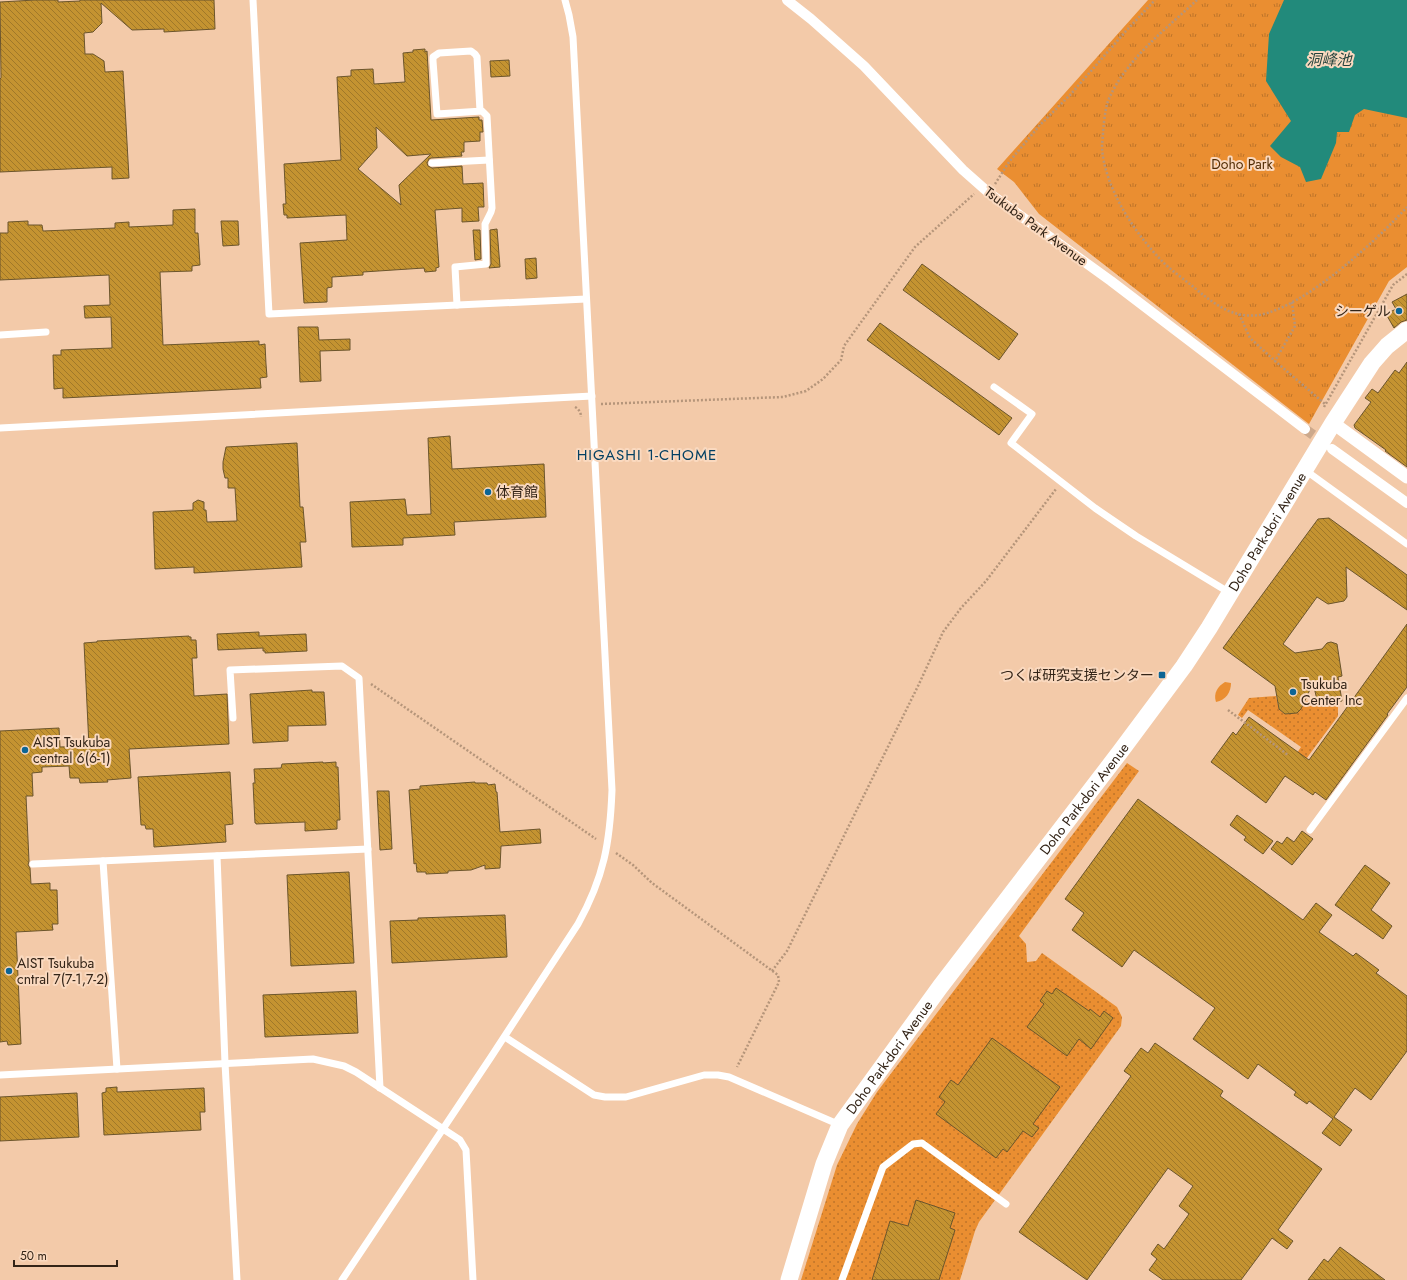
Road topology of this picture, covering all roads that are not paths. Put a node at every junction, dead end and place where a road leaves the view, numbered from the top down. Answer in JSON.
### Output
{"nodes":[{"id":1,"x":254,"y":0,"type":"edge"},
{"id":2,"x":565,"y":0,"type":"edge"},
{"id":3,"x":787,"y":0,"type":"edge"},
{"id":4,"x":480,"y":111,"type":"junction"},
{"id":5,"x":489,"y":160,"type":"junction"},
{"id":6,"x":432,"y":163,"type":"dead end"},
{"id":7,"x":586,"y":299,"type":"junction"},
{"id":8,"x":458,"y":305,"type":"junction"},
{"id":9,"x":1407,"y":330,"type":"edge"},
{"id":10,"x":46,"y":332,"type":"dead end"},
{"id":11,"x":0,"y":335,"type":"edge"},
{"id":12,"x":994,"y":387,"type":"dead end"},
{"id":13,"x":592,"y":396,"type":"junction"},
{"id":14,"x":1333,"y":424,"type":"junction"},
{"id":15,"x":0,"y":428,"type":"edge"},
{"id":16,"x":1305,"y":429,"type":"tunnel mouth"},
{"id":17,"x":1332,"y":449,"type":"tunnel mouth"},
{"id":18,"x":1305,"y":470,"type":"junction"},
{"id":19,"x":1407,"y":477,"type":"edge"},
{"id":20,"x":1407,"y":503,"type":"edge"},
{"id":21,"x":1407,"y":544,"type":"edge"},
{"id":22,"x":1230,"y":593,"type":"junction"},
{"id":23,"x":1407,"y":698,"type":"edge"},
{"id":24,"x":233,"y":718,"type":"dead end"},
{"id":25,"x":1310,"y":830,"type":"dead end"},
{"id":26,"x":368,"y":849,"type":"junction"},
{"id":27,"x":217,"y":856,"type":"junction"},
{"id":28,"x":103,"y":861,"type":"junction"},
{"id":29,"x":33,"y":864,"type":"dead end"},
{"id":30,"x":505,"y":1037,"type":"junction"},
{"id":31,"x":225,"y":1063,"type":"junction"},
{"id":32,"x":117,"y":1069,"type":"junction"},
{"id":33,"x":0,"y":1075,"type":"edge"},
{"id":34,"x":380,"y":1088,"type":"junction"},
{"id":35,"x":840,"y":1125,"type":"junction"},
{"id":36,"x":443,"y":1129,"type":"junction"},
{"id":37,"x":1006,"y":1204,"type":"dead end"},
{"id":38,"x":237,"y":1280,"type":"edge"},
{"id":39,"x":342,"y":1280,"type":"edge"},
{"id":40,"x":473,"y":1280,"type":"edge"},
{"id":41,"x":789,"y":1280,"type":"edge"},
{"id":42,"x":842,"y":1280,"type":"edge"}],
"edges":[{"from":1,"to":8,"type":"lane"},
{"from":2,"to":7,"type":"lane"},
{"from":3,"to":16,"type":"street","name":"Tsukuba Park Avenue"},
{"from":4,"to":4,"type":"lane"},
{"from":4,"to":5,"type":"lane"},
{"from":5,"to":6,"type":"lane"},
{"from":5,"to":8,"type":"lane"},
{"from":7,"to":8,"type":"lane"},
{"from":7,"to":13,"type":"lane"},
{"from":9,"to":14,"type":"street","name":"Doho Park-dori Avenue"},
{"from":10,"to":11,"type":"lane"},
{"from":12,"to":22,"type":"lane"},
{"from":13,"to":15,"type":"lane"},
{"from":13,"to":30,"type":"lane"},
{"from":14,"to":18,"type":"street","name":"Doho Park-dori Avenue"},
{"from":14,"to":19,"type":"street"},
{"from":17,"to":20,"type":"street"},
{"from":18,"to":21,"type":"lane"},
{"from":18,"to":22,"type":"street","name":"Doho Park-dori Avenue"},
{"from":22,"to":35,"type":"street","name":"Doho Park-dori Avenue"},
{"from":23,"to":25,"type":"lane"},
{"from":24,"to":26,"type":"lane"},
{"from":26,"to":27,"type":"lane"},
{"from":26,"to":34,"type":"lane"},
{"from":27,"to":28,"type":"lane"},
{"from":27,"to":31,"type":"lane"},
{"from":28,"to":29,"type":"lane"},
{"from":28,"to":32,"type":"lane"},
{"from":30,"to":35,"type":"lane"},
{"from":30,"to":36,"type":"lane"},
{"from":31,"to":32,"type":"lane"},
{"from":31,"to":34,"type":"lane"},
{"from":31,"to":38,"type":"lane"},
{"from":32,"to":33,"type":"lane"},
{"from":34,"to":36,"type":"lane"},
{"from":35,"to":41,"type":"street","name":"Doho Park-dori Avenue"},
{"from":36,"to":39,"type":"lane"},
{"from":36,"to":40,"type":"lane"},
{"from":37,"to":42,"type":"lane"}]}
